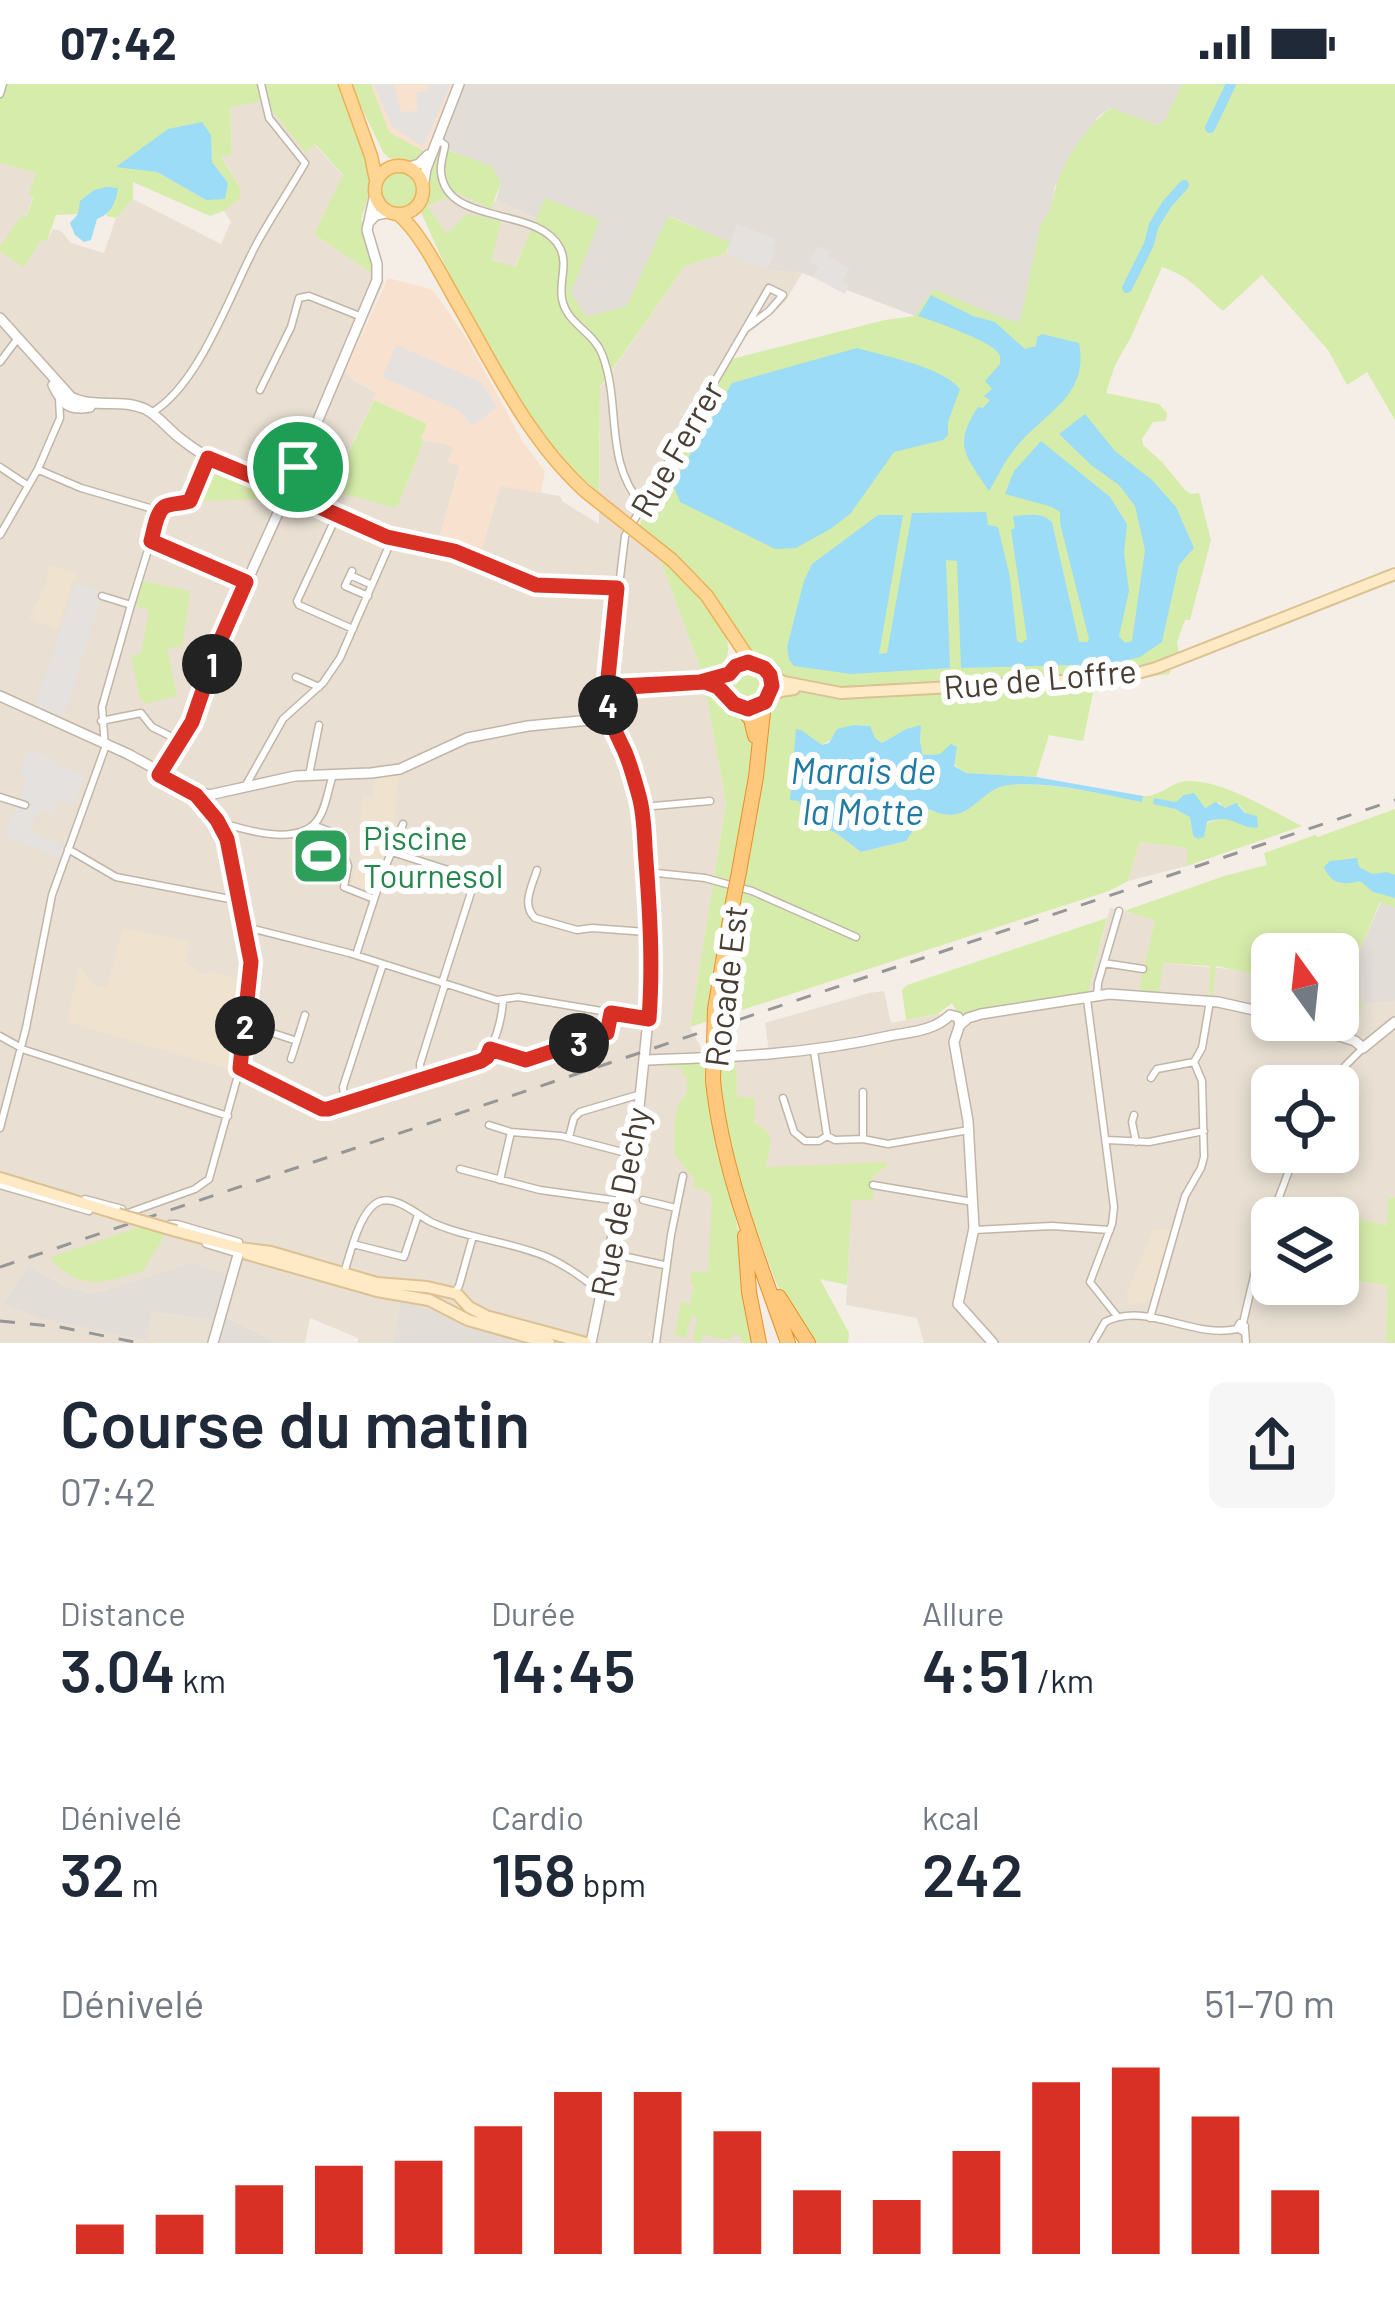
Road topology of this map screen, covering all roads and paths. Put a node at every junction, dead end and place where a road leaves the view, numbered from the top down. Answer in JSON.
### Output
{"nodes":[{"id":1,"x":3,"y":84,"type":"edge"},
{"id":2,"x":261,"y":84,"type":"edge"},
{"id":3,"x":459,"y":84,"type":"edge"},
{"id":4,"x":346,"y":87,"type":"edge"},
{"id":5,"x":0,"y":94,"type":"edge"},
{"id":6,"x":436,"y":142,"type":"junction"},
{"id":7,"x":402,"y":167,"type":"junction"},
{"id":8,"x":423,"y":188,"type":"junction"},
{"id":9,"x":375,"y":189,"type":"junction"},
{"id":10,"x":417,"y":205,"type":"junction"},
{"id":11,"x":394,"y":213,"type":"junction"},
{"id":12,"x":367,"y":227,"type":"junction"},
{"id":13,"x":444,"y":278,"type":"junction"},
{"id":14,"x":362,"y":317,"type":"junction"},
{"id":15,"x":0,"y":318,"type":"edge"},
{"id":16,"x":745,"y":328,"type":"junction"},
{"id":17,"x":18,"y":338,"type":"junction"},
{"id":18,"x":0,"y":362,"type":"edge"},
{"id":19,"x":43,"y":368,"type":"junction"},
{"id":20,"x":260,"y":390,"type":"dead end"},
{"id":21,"x":58,"y":395,"type":"junction"},
{"id":22,"x":86,"y":403,"type":"junction"},
{"id":23,"x":101,"y":404,"type":"junction"},
{"id":24,"x":69,"y":407,"type":"junction"},
{"id":25,"x":151,"y":413,"type":"junction"},
{"id":26,"x":60,"y":418,"type":"junction"},
{"id":27,"x":208,"y":458,"type":"junction"},
{"id":28,"x":0,"y":467,"type":"edge"},
{"id":29,"x":38,"y":469,"type":"junction"},
{"id":30,"x":28,"y":486,"type":"junction"},
{"id":31,"x":287,"y":493,"type":"junction"},
{"id":32,"x":642,"y":505,"type":"junction"},
{"id":33,"x":160,"y":511,"type":"junction"},
{"id":34,"x":337,"y":514,"type":"junction"},
{"id":35,"x":0,"y":535,"type":"edge"},
{"id":36,"x":392,"y":538,"type":"junction"},
{"id":37,"x":151,"y":541,"type":"junction"},
{"id":38,"x":1395,"y":574,"type":"edge"},
{"id":39,"x":246,"y":582,"type":"junction"},
{"id":40,"x":372,"y":585,"type":"junction"},
{"id":41,"x":617,"y":588,"type":"junction"},
{"id":42,"x":101,"y":596,"type":"dead end"},
{"id":43,"x":368,"y":596,"type":"junction"},
{"id":44,"x":130,"y":604,"type":"junction"},
{"id":45,"x":713,"y":605,"type":"junction"},
{"id":46,"x":353,"y":629,"type":"junction"},
{"id":47,"x":751,"y":662,"type":"junction"},
{"id":48,"x":731,"y":670,"type":"junction"},
{"id":49,"x":768,"y":673,"type":"junction"},
{"id":50,"x":296,"y":677,"type":"dead end"},
{"id":51,"x":700,"y":682,"type":"junction"},
{"id":52,"x":319,"y":687,"type":"junction"},
{"id":53,"x":613,"y":688,"type":"junction"},
{"id":54,"x":811,"y":689,"type":"junction"},
{"id":55,"x":728,"y":696,"type":"junction"},
{"id":56,"x":0,"y":700,"type":"edge"},
{"id":57,"x":766,"y":700,"type":"junction"},
{"id":58,"x":741,"y":708,"type":"junction"},
{"id":59,"x":101,"y":721,"type":"junction"},
{"id":60,"x":602,"y":723,"type":"junction"},
{"id":61,"x":319,"y":725,"type":"dead end"},
{"id":62,"x":181,"y":742,"type":"junction"},
{"id":63,"x":105,"y":745,"type":"junction"},
{"id":64,"x":757,"y":765,"type":"junction"},
{"id":65,"x":160,"y":773,"type":"junction"},
{"id":66,"x":309,"y":775,"type":"junction"},
{"id":67,"x":333,"y":775,"type":"junction"},
{"id":68,"x":244,"y":788,"type":"junction"},
{"id":69,"x":218,"y":794,"type":"junction"},
{"id":70,"x":0,"y":797,"type":"edge"},
{"id":71,"x":710,"y":801,"type":"dead end"},
{"id":72,"x":25,"y":806,"type":"dead end"},
{"id":73,"x":641,"y":807,"type":"junction"},
{"id":74,"x":213,"y":815,"type":"junction"},
{"id":75,"x":404,"y":824,"type":"dead end"},
{"id":76,"x":313,"y":825,"type":"junction"},
{"id":77,"x":234,"y":826,"type":"junction"},
{"id":78,"x":227,"y":839,"type":"junction"},
{"id":79,"x":68,"y":849,"type":"junction"},
{"id":80,"x":392,"y":852,"type":"junction"},
{"id":81,"x":537,"y":870,"type":"dead end"},
{"id":82,"x":646,"y":872,"type":"junction"},
{"id":83,"x":374,"y":899,"type":"junction"},
{"id":84,"x":240,"y":901,"type":"junction"},
{"id":85,"x":1119,"y":911,"type":"dead end"},
{"id":86,"x":245,"y":927,"type":"junction"},
{"id":87,"x":650,"y":932,"type":"junction"},
{"id":88,"x":856,"y":937,"type":"dead end"},
{"id":89,"x":356,"y":956,"type":"junction"},
{"id":90,"x":1104,"y":963,"type":"junction"},
{"id":91,"x":383,"y":964,"type":"junction"},
{"id":92,"x":1143,"y":969,"type":"dead end"},
{"id":93,"x":444,"y":984,"type":"junction"},
{"id":94,"x":1092,"y":998,"type":"junction"},
{"id":95,"x":502,"y":1000,"type":"junction"},
{"id":96,"x":1210,"y":1001,"type":"junction"},
{"id":97,"x":1251,"y":1008,"type":"edge"},
{"id":98,"x":611,"y":1013,"type":"junction"},
{"id":99,"x":305,"y":1015,"type":"dead end"},
{"id":100,"x":649,"y":1019,"type":"junction"},
{"id":101,"x":1395,"y":1022,"type":"edge"},
{"id":102,"x":245,"y":1024,"type":"junction"},
{"id":103,"x":952,"y":1025,"type":"junction"},
{"id":104,"x":0,"y":1036,"type":"edge"},
{"id":105,"x":297,"y":1041,"type":"junction"},
{"id":106,"x":1354,"y":1041,"type":"edge"},
{"id":107,"x":21,"y":1046,"type":"junction"},
{"id":108,"x":1363,"y":1048,"type":"junction"},
{"id":109,"x":490,"y":1049,"type":"junction"},
{"id":110,"x":814,"y":1051,"type":"junction"},
{"id":111,"x":291,"y":1059,"type":"dead end"},
{"id":112,"x":645,"y":1060,"type":"junction"},
{"id":113,"x":1194,"y":1062,"type":"junction"},
{"id":114,"x":1346,"y":1065,"type":"edge"},
{"id":115,"x":240,"y":1068,"type":"junction"},
{"id":116,"x":1151,"y":1078,"type":"dead end"},
{"id":117,"x":421,"y":1080,"type":"junction"},
{"id":118,"x":863,"y":1092,"type":"dead end"},
{"id":119,"x":641,"y":1094,"type":"junction"},
{"id":120,"x":783,"y":1098,"type":"dead end"},
{"id":121,"x":345,"y":1104,"type":"junction"},
{"id":122,"x":1134,"y":1114,"type":"dead end"},
{"id":123,"x":228,"y":1116,"type":"junction"},
{"id":124,"x":489,"y":1125,"type":"dead end"},
{"id":125,"x":0,"y":1128,"type":"edge"},
{"id":126,"x":969,"y":1130,"type":"junction"},
{"id":127,"x":512,"y":1132,"type":"junction"},
{"id":128,"x":1204,"y":1132,"type":"junction"},
{"id":129,"x":827,"y":1136,"type":"junction"},
{"id":130,"x":568,"y":1138,"type":"junction"},
{"id":131,"x":862,"y":1139,"type":"junction"},
{"id":132,"x":1107,"y":1140,"type":"junction"},
{"id":133,"x":1136,"y":1142,"type":"junction"},
{"id":134,"x":630,"y":1154,"type":"junction"},
{"id":135,"x":460,"y":1169,"type":"dead end"},
{"id":136,"x":1288,"y":1173,"type":"edge"},
{"id":137,"x":683,"y":1176,"type":"dead end"},
{"id":138,"x":2,"y":1180,"type":"edge"},
{"id":139,"x":500,"y":1180,"type":"junction"},
{"id":140,"x":873,"y":1185,"type":"dead end"},
{"id":141,"x":736,"y":1190,"type":"junction"},
{"id":142,"x":643,"y":1200,"type":"dead end"},
{"id":143,"x":620,"y":1201,"type":"junction"},
{"id":144,"x":973,"y":1202,"type":"junction"},
{"id":145,"x":676,"y":1208,"type":"junction"},
{"id":146,"x":120,"y":1213,"type":"junction"},
{"id":147,"x":418,"y":1215,"type":"junction"},
{"id":148,"x":974,"y":1230,"type":"junction"},
{"id":149,"x":1110,"y":1230,"type":"junction"},
{"id":150,"x":473,"y":1236,"type":"junction"},
{"id":151,"x":753,"y":1243,"type":"junction"},
{"id":152,"x":353,"y":1244,"type":"junction"},
{"id":153,"x":242,"y":1252,"type":"junction"},
{"id":154,"x":609,"y":1253,"type":"junction"},
{"id":155,"x":264,"y":1255,"type":"junction"},
{"id":156,"x":666,"y":1266,"type":"junction"},
{"id":157,"x":232,"y":1273,"type":"junction"},
{"id":158,"x":344,"y":1274,"type":"junction"},
{"id":159,"x":602,"y":1292,"type":"junction"},
{"id":160,"x":458,"y":1294,"type":"junction"},
{"id":161,"x":450,"y":1310,"type":"junction"},
{"id":162,"x":1117,"y":1316,"type":"junction"},
{"id":163,"x":1150,"y":1318,"type":"junction"},
{"id":164,"x":1242,"y":1327,"type":"junction"},
{"id":165,"x":542,"y":1339,"type":"edge"},
{"id":166,"x":213,"y":1343,"type":"edge"},
{"id":167,"x":588,"y":1343,"type":"edge"},
{"id":168,"x":656,"y":1343,"type":"edge"},
{"id":169,"x":759,"y":1343,"type":"edge"},
{"id":170,"x":788,"y":1343,"type":"edge"},
{"id":171,"x":808,"y":1343,"type":"edge"},
{"id":172,"x":993,"y":1343,"type":"edge"},
{"id":173,"x":1093,"y":1343,"type":"edge"},
{"id":174,"x":1246,"y":1343,"type":"edge"}],
"edges":[{"from":1,"to":5,"type":"street"},
{"from":2,"to":25,"type":"street"},
{"from":3,"to":6,"type":"street"},
{"from":4,"to":7,"type":"main road"},
{"from":4,"to":9,"type":"main road"},
{"from":6,"to":7,"type":"street"},
{"from":6,"to":8,"type":"street"},
{"from":6,"to":32,"type":"street"},
{"from":7,"to":8,"type":"main road"},
{"from":7,"to":9,"type":"main road"},
{"from":8,"to":10,"type":"main road"},
{"from":9,"to":11,"type":"main road"},
{"from":9,"to":12,"type":"street"},
{"from":10,"to":11,"type":"main road"},
{"from":10,"to":13,"type":"main road"},
{"from":11,"to":12,"type":"street"},
{"from":11,"to":13,"type":"main road"},
{"from":12,"to":14,"type":"street"},
{"from":13,"to":45,"type":"main road","bridge":true},
{"from":14,"to":20,"type":"street"},
{"from":14,"to":31,"type":"street"},
{"from":15,"to":17,"type":"street"},
{"from":16,"to":16,"type":"street","name":"Rue Ferrer"},
{"from":16,"to":32,"type":"street","name":"Rue Ferrer"},
{"from":17,"to":18,"type":"street"},
{"from":17,"to":19,"type":"street"},
{"from":19,"to":21,"type":"street"},
{"from":19,"to":22,"type":"street"},
{"from":21,"to":24,"type":"street"},
{"from":21,"to":26,"type":"street"},
{"from":22,"to":23,"type":"street"},
{"from":22,"to":24,"type":"street"},
{"from":23,"to":24,"type":"street"},
{"from":23,"to":25,"type":"street"},
{"from":24,"to":26,"type":"street"},
{"from":25,"to":27,"type":"street"},
{"from":26,"to":29,"type":"street"},
{"from":27,"to":31,"type":"street"},
{"from":27,"to":33,"type":"street"},
{"from":28,"to":30,"type":"street"},
{"from":29,"to":30,"type":"street"},
{"from":29,"to":33,"type":"street"},
{"from":30,"to":35,"type":"street"},
{"from":31,"to":34,"type":"street"},
{"from":31,"to":39,"type":"street"},
{"from":32,"to":41,"type":"street","name":"Rue Ferrer"},
{"from":33,"to":37,"type":"street"},
{"from":34,"to":36,"type":"street"},
{"from":34,"to":46,"type":"street"},
{"from":36,"to":40,"type":"street"},
{"from":36,"to":41,"type":"street"},
{"from":37,"to":39,"type":"street"},
{"from":37,"to":44,"type":"street"},
{"from":38,"to":54,"type":"main road","name":"Rue de Loffre"},
{"from":39,"to":62,"type":"street"},
{"from":40,"to":43,"type":"street"},
{"from":40,"to":43,"type":"street"},
{"from":41,"to":53,"type":"street","name":"Rue Ferrer"},
{"from":42,"to":44,"type":"street"},
{"from":43,"to":46,"type":"street"},
{"from":44,"to":59,"type":"street"},
{"from":45,"to":47,"type":"main road"},
{"from":45,"to":48,"type":"main road"},
{"from":46,"to":52,"type":"street"},
{"from":47,"to":48,"type":"main road"},
{"from":47,"to":49,"type":"main road"},
{"from":48,"to":51,"type":"street"},
{"from":48,"to":55,"type":"main road"},
{"from":49,"to":54,"type":"main road","name":"Rue de Loffre"},
{"from":49,"to":57,"type":"main road"},
{"from":50,"to":52,"type":"street"},
{"from":51,"to":53,"type":"street"},
{"from":51,"to":55,"type":"street"},
{"from":52,"to":68,"type":"street"},
{"from":53,"to":60,"type":"street"},
{"from":54,"to":57,"type":"main road","name":"Rue de Loffre"},
{"from":55,"to":58,"type":"main road"},
{"from":56,"to":63,"type":"street"},
{"from":57,"to":58,"type":"main road"},
{"from":57,"to":64,"type":"highway","name":"Rocade Est"},
{"from":58,"to":64,"type":"highway"},
{"from":59,"to":62,"type":"street"},
{"from":59,"to":63,"type":"street"},
{"from":60,"to":67,"type":"street"},
{"from":60,"to":73,"type":"street","name":"Rue de Dechy"},
{"from":61,"to":66,"type":"street"},
{"from":62,"to":65,"type":"street"},
{"from":63,"to":65,"type":"street"},
{"from":63,"to":79,"type":"street"},
{"from":64,"to":141,"type":"highway","name":"Rocade Est","bridge":true},
{"from":65,"to":69,"type":"street"},
{"from":65,"to":74,"type":"street"},
{"from":66,"to":67,"type":"street"},
{"from":66,"to":68,"type":"street"},
{"from":67,"to":76,"type":"street"},
{"from":68,"to":69,"type":"street"},
{"from":69,"to":74,"type":"street"},
{"from":70,"to":72,"type":"street"},
{"from":71,"to":73,"type":"street"},
{"from":73,"to":82,"type":"street","name":"Rue de Dechy"},
{"from":74,"to":77,"type":"street"},
{"from":74,"to":78,"type":"street"},
{"from":75,"to":80,"type":"street"},
{"from":76,"to":77,"type":"street"},
{"from":76,"to":83,"type":"street"},
{"from":77,"to":78,"type":"street"},
{"from":78,"to":84,"type":"street"},
{"from":79,"to":84,"type":"street"},
{"from":79,"to":107,"type":"street"},
{"from":80,"to":83,"type":"street"},
{"from":80,"to":93,"type":"street"},
{"from":81,"to":87,"type":"street"},
{"from":82,"to":87,"type":"street","name":"Rue de Dechy"},
{"from":82,"to":88,"type":"street"},
{"from":83,"to":89,"type":"street"},
{"from":84,"to":86,"type":"street"},
{"from":85,"to":90,"type":"street"},
{"from":86,"to":89,"type":"street"},
{"from":86,"to":102,"type":"street"},
{"from":87,"to":100,"type":"street","name":"Rue de Dechy"},
{"from":89,"to":91,"type":"street"},
{"from":90,"to":92,"type":"street"},
{"from":90,"to":94,"type":"street"},
{"from":91,"to":93,"type":"street"},
{"from":91,"to":121,"type":"street"},
{"from":93,"to":95,"type":"street"},
{"from":93,"to":117,"type":"street"},
{"from":94,"to":96,"type":"street"},
{"from":94,"to":103,"type":"street"},
{"from":94,"to":132,"type":"street"},
{"from":95,"to":98,"type":"street"},
{"from":95,"to":109,"type":"street"},
{"from":96,"to":97,"type":"street"},
{"from":96,"to":113,"type":"street"},
{"from":98,"to":100,"type":"street"},
{"from":98,"to":109,"type":"street"},
{"from":99,"to":105,"type":"street"},
{"from":100,"to":112,"type":"street","name":"Rue de Dechy"},
{"from":101,"to":108,"type":"street"},
{"from":102,"to":105,"type":"street"},
{"from":102,"to":115,"type":"street"},
{"from":103,"to":110,"type":"street"},
{"from":103,"to":126,"type":"street"},
{"from":104,"to":107,"type":"street"},
{"from":105,"to":111,"type":"street"},
{"from":106,"to":108,"type":"street"},
{"from":107,"to":123,"type":"street"},
{"from":107,"to":125,"type":"street"},
{"from":108,"to":114,"type":"street"},
{"from":109,"to":117,"type":"street"},
{"from":110,"to":112,"type":"street"},
{"from":110,"to":129,"type":"street"},
{"from":112,"to":119,"type":"street","name":"Rue de Dechy"},
{"from":113,"to":116,"type":"street"},
{"from":113,"to":128,"type":"street"},
{"from":115,"to":121,"type":"street"},
{"from":115,"to":123,"type":"street"},
{"from":117,"to":121,"type":"street"},
{"from":118,"to":131,"type":"street"},
{"from":119,"to":130,"type":"street"},
{"from":119,"to":134,"type":"street","name":"Rue de Dechy"},
{"from":120,"to":129,"type":"street"},
{"from":122,"to":133,"type":"street"},
{"from":123,"to":146,"type":"street"},
{"from":124,"to":127,"type":"street"},
{"from":126,"to":131,"type":"street"},
{"from":126,"to":144,"type":"street"},
{"from":127,"to":130,"type":"street"},
{"from":127,"to":139,"type":"street"},
{"from":128,"to":133,"type":"street"},
{"from":128,"to":163,"type":"street"},
{"from":129,"to":131,"type":"street"},
{"from":130,"to":134,"type":"street"},
{"from":132,"to":133,"type":"street"},
{"from":132,"to":149,"type":"street"},
{"from":134,"to":143,"type":"street","name":"Rue de Dechy"},
{"from":135,"to":139,"type":"street"},
{"from":136,"to":164,"type":"street"},
{"from":137,"to":145,"type":"street"},
{"from":138,"to":146,"type":"main road"},
{"from":139,"to":143,"type":"street"},
{"from":140,"to":144,"type":"street"},
{"from":141,"to":151,"type":"highway","name":"Rocade Est"},
{"from":141,"to":169,"type":"highway"},
{"from":142,"to":145,"type":"street"},
{"from":143,"to":154,"type":"street","name":"Rue de Dechy"},
{"from":144,"to":148,"type":"street"},
{"from":145,"to":156,"type":"street"},
{"from":146,"to":153,"type":"main road","bridge":true},
{"from":147,"to":150,"type":"street"},
{"from":147,"to":152,"type":"street"},
{"from":147,"to":152,"type":"street"},
{"from":148,"to":149,"type":"street"},
{"from":148,"to":172,"type":"street"},
{"from":149,"to":162,"type":"street"},
{"from":150,"to":159,"type":"street"},
{"from":150,"to":160,"type":"street"},
{"from":151,"to":170,"type":"highway","name":"Rocade Est"},
{"from":151,"to":171,"type":"highway"},
{"from":152,"to":158,"type":"street"},
{"from":153,"to":155,"type":"main road"},
{"from":153,"to":155,"type":"street"},
{"from":153,"to":157,"type":"street"},
{"from":154,"to":156,"type":"street"},
{"from":154,"to":159,"type":"street","name":"Rue de Dechy"},
{"from":155,"to":157,"type":"street"},
{"from":155,"to":158,"type":"main road"},
{"from":155,"to":161,"type":"main road"},
{"from":156,"to":168,"type":"street"},
{"from":157,"to":166,"type":"street"},
{"from":158,"to":160,"type":"main road"},
{"from":159,"to":167,"type":"street","name":"Rue de Dechy"},
{"from":160,"to":161,"type":"main road"},
{"from":160,"to":165,"type":"main road"},
{"from":161,"to":165,"type":"main road"},
{"from":162,"to":163,"type":"street"},
{"from":162,"to":173,"type":"street"},
{"from":163,"to":164,"type":"street"},
{"from":164,"to":174,"type":"street"},
{"from":165,"to":167,"type":"main road"}]}
